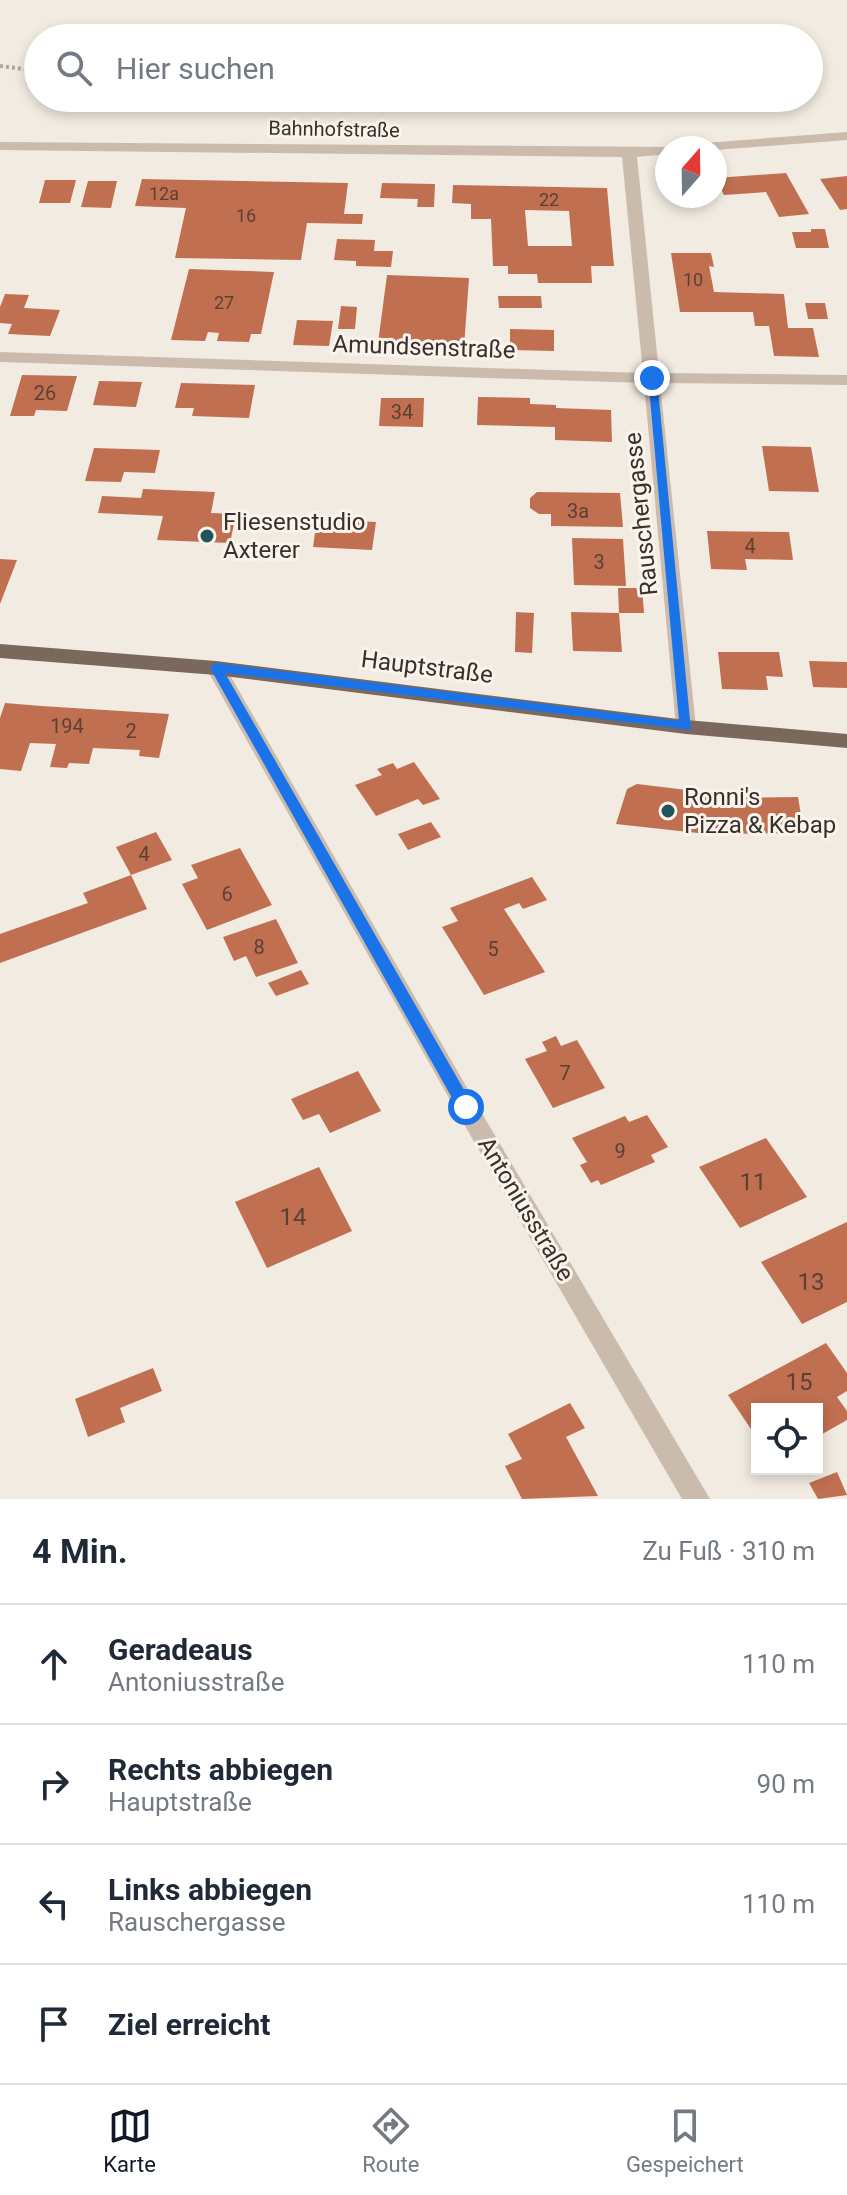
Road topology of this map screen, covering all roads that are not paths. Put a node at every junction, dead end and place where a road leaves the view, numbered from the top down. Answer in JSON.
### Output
{"nodes":[{"id":1,"x":847,"y":136,"type":"edge"},
{"id":2,"x":727,"y":145,"type":"edge"},
{"id":3,"x":0,"y":146,"type":"edge"},
{"id":4,"x":655,"y":151,"type":"edge"},
{"id":5,"x":629,"y":153,"type":"junction"},
{"id":6,"x":0,"y":357,"type":"edge"},
{"id":7,"x":652,"y":378,"type":"junction"},
{"id":8,"x":847,"y":380,"type":"edge"},
{"id":9,"x":0,"y":651,"type":"edge"},
{"id":10,"x":216,"y":668,"type":"junction"},
{"id":11,"x":686,"y":727,"type":"junction"},
{"id":12,"x":847,"y":741,"type":"edge"},
{"id":13,"x":697,"y":1499,"type":"edge"}],
"edges":[{"from":1,"to":2,"type":"street"},
{"from":3,"to":5,"type":"street","name":"Bahnhofstraße"},
{"from":4,"to":5,"type":"street","name":"Bahnhofstraße"},
{"from":5,"to":7,"type":"street","name":"Rauschergasse"},
{"from":6,"to":7,"type":"street","name":"Amundsenstraße"},
{"from":7,"to":8,"type":"street","name":"Amundsenstraße"},
{"from":7,"to":11,"type":"street","name":"Rauschergasse"},
{"from":9,"to":10,"type":"main road","name":"Hauptstraße"},
{"from":10,"to":11,"type":"main road","name":"Hauptstraße"},
{"from":10,"to":13,"type":"street","name":"Antoniusstraße"},
{"from":11,"to":12,"type":"main road","name":"Hauptstraße"}]}
